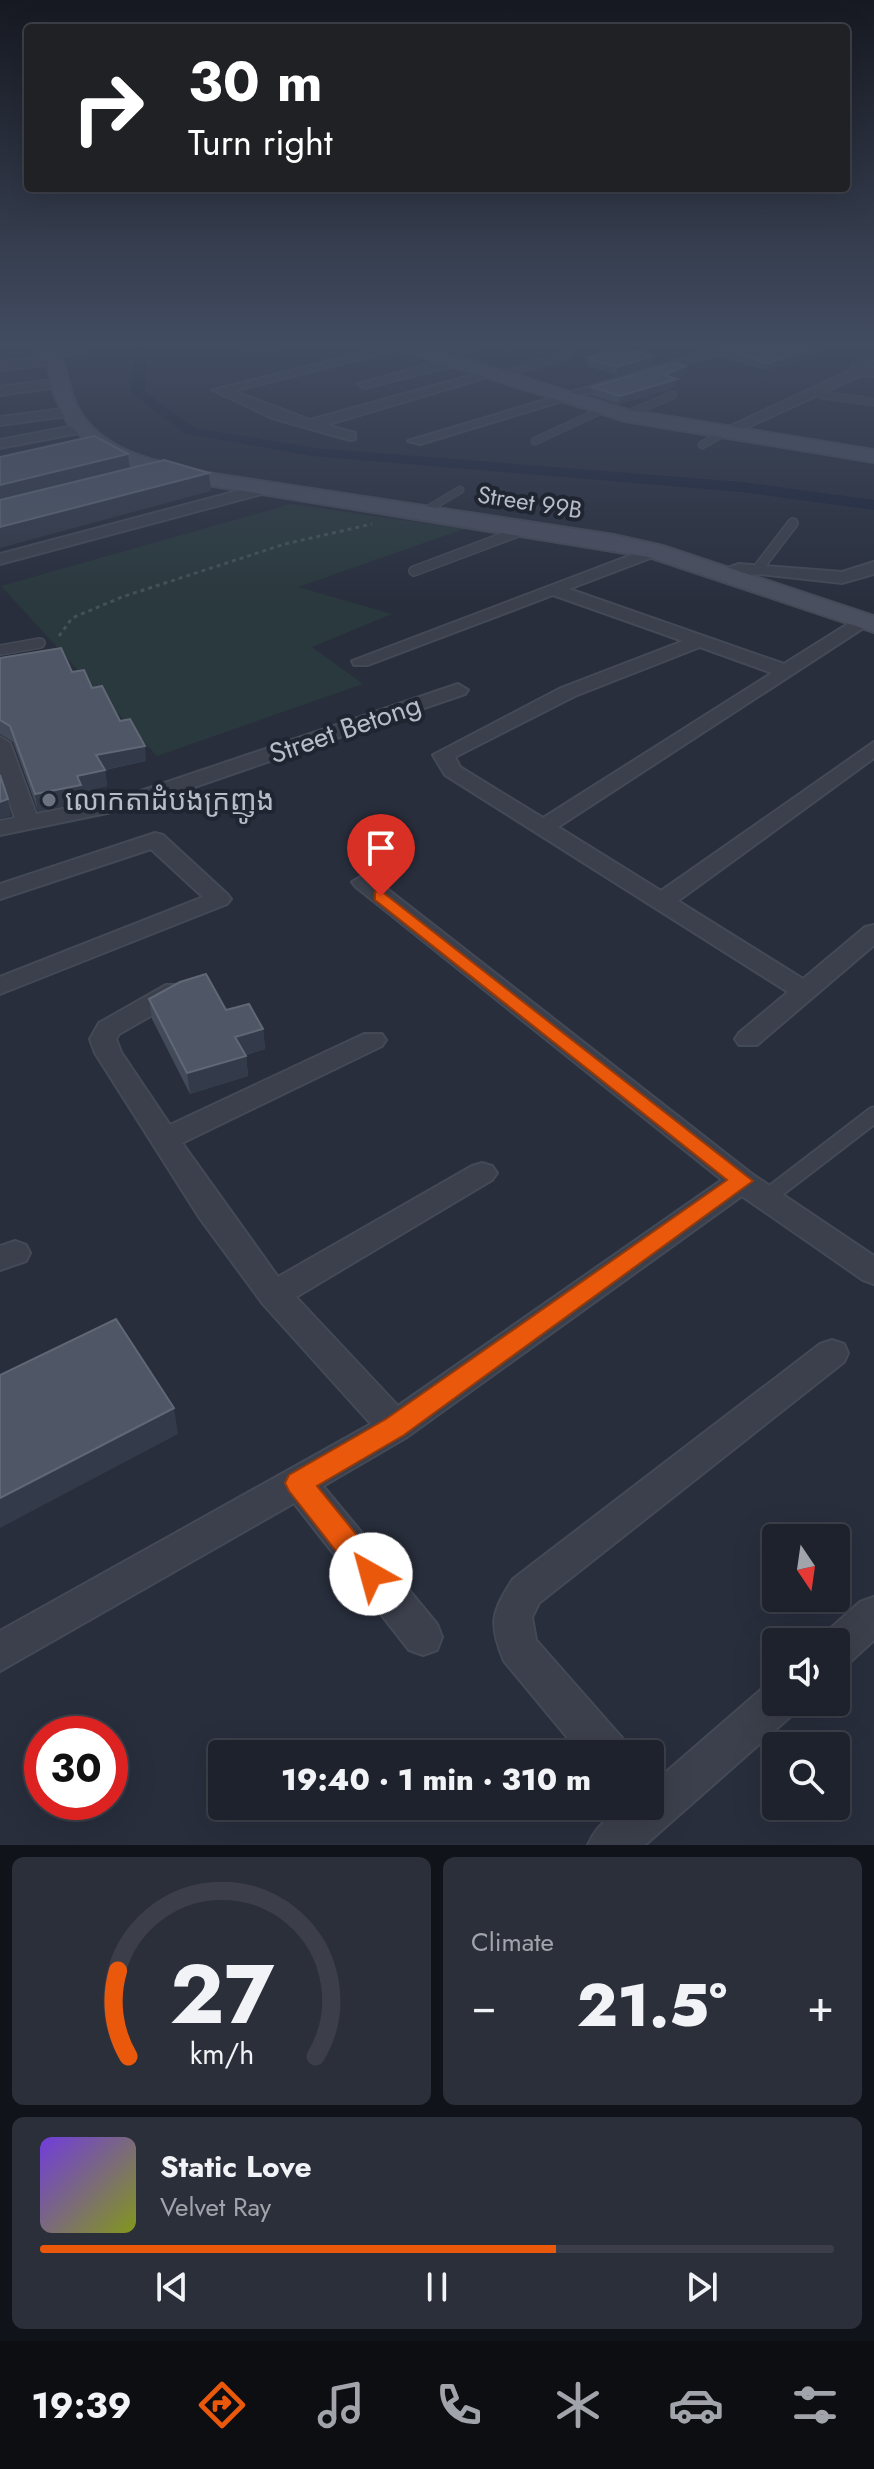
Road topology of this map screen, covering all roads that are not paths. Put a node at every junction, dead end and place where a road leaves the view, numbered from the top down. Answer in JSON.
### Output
{"nodes":[{"id":1,"x":80,"y":433,"type":"edge"},
{"id":2,"x":339,"y":433,"type":"edge"},
{"id":3,"x":441,"y":433,"type":"edge"},
{"id":4,"x":552,"y":433,"type":"edge"},
{"id":5,"x":723,"y":433,"type":"edge"},
{"id":6,"x":732,"y":433,"type":"edge"},
{"id":7,"x":86,"y":434,"type":"junction"},
{"id":8,"x":350,"y":436,"type":"dead end"},
{"id":9,"x":415,"y":441,"type":"dead end"},
{"id":10,"x":535,"y":441,"type":"dead end"},
{"id":11,"x":0,"y":444,"type":"edge"},
{"id":12,"x":702,"y":445,"type":"dead end"},
{"id":13,"x":874,"y":456,"type":"edge"},
{"id":14,"x":166,"y":471,"type":"junction"},
{"id":15,"x":136,"y":479,"type":"edge"},
{"id":16,"x":264,"y":489,"type":"junction"},
{"id":17,"x":460,"y":490,"type":"dead end"},
{"id":18,"x":423,"y":512,"type":"junction"},
{"id":19,"x":793,"y":523,"type":"dead end"},
{"id":20,"x":528,"y":528,"type":"junction"},
{"id":21,"x":655,"y":551,"type":"junction"},
{"id":22,"x":0,"y":559,"type":"edge"},
{"id":23,"x":760,"y":566,"type":"junction"},
{"id":24,"x":874,"y":567,"type":"edge"},
{"id":25,"x":414,"y":571,"type":"dead end"},
{"id":26,"x":721,"y":573,"type":"junction"},
{"id":27,"x":556,"y":590,"type":"junction"},
{"id":28,"x":869,"y":623,"type":"edge"},
{"id":29,"x":700,"y":641,"type":"junction"},
{"id":30,"x":40,"y":643,"type":"dead end"},
{"id":31,"x":0,"y":650,"type":"edge"},
{"id":32,"x":361,"y":661,"type":"dead end"},
{"id":33,"x":785,"y":671,"type":"junction"},
{"id":34,"x":458,"y":690,"type":"dead end"},
{"id":35,"x":0,"y":743,"type":"edge"},
{"id":36,"x":874,"y":748,"type":"edge"},
{"id":37,"x":28,"y":823,"type":"junction"},
{"id":38,"x":0,"y":828,"type":"edge"},
{"id":39,"x":542,"y":828,"type":"junction"},
{"id":40,"x":364,"y":882,"type":"dead end"},
{"id":41,"x":0,"y":892,"type":"edge"},
{"id":42,"x":663,"y":901,"type":"junction"},
{"id":43,"x":874,"y":932,"type":"edge"},
{"id":44,"x":0,"y":986,"type":"edge"},
{"id":45,"x":175,"y":991,"type":"edge"},
{"id":46,"x":805,"y":991,"type":"junction"},
{"id":47,"x":748,"y":1039,"type":"dead end"},
{"id":48,"x":373,"y":1040,"type":"dead end"},
{"id":49,"x":874,"y":1115,"type":"edge"},
{"id":50,"x":166,"y":1139,"type":"junction"},
{"id":51,"x":482,"y":1173,"type":"dead end"},
{"id":52,"x":754,"y":1189,"type":"junction"},
{"id":53,"x":874,"y":1272,"type":"edge"},
{"id":54,"x":274,"y":1295,"type":"junction"},
{"id":55,"x":832,"y":1353,"type":"dead end"},
{"id":56,"x":395,"y":1427,"type":"junction"},
{"id":57,"x":299,"y":1483,"type":"junction"},
{"id":58,"x":874,"y":1615,"type":"edge"},
{"id":59,"x":850,"y":1636,"type":"edge"},
{"id":60,"x":423,"y":1637,"type":"dead end"},
{"id":61,"x":0,"y":1652,"type":"edge"},
{"id":62,"x":762,"y":1715,"type":"edge"},
{"id":63,"x":596,"y":1740,"type":"edge"},
{"id":64,"x":664,"y":1798,"type":"edge"},
{"id":65,"x":638,"y":1820,"type":"edge"},
{"id":66,"x":610,"y":1845,"type":"edge"}],
"edges":[{"from":1,"to":7,"type":"street"},
{"from":2,"to":8,"type":"street"},
{"from":3,"to":9,"type":"street"},
{"from":4,"to":10,"type":"lane"},
{"from":5,"to":12,"type":"lane"},
{"from":6,"to":13,"type":"street"},
{"from":7,"to":11,"type":"street"},
{"from":7,"to":14,"type":"street","name":"Street 99B"},
{"from":14,"to":15,"type":"street"},
{"from":14,"to":16,"type":"street","name":"Street 99B"},
{"from":16,"to":18,"type":"street","name":"Street 99B"},
{"from":16,"to":22,"type":"street"},
{"from":17,"to":18,"type":"lane"},
{"from":18,"to":20,"type":"street","name":"Street 99B"},
{"from":19,"to":23,"type":"lane"},
{"from":20,"to":21,"type":"street","name":"Street 99B"},
{"from":20,"to":25,"type":"lane"},
{"from":21,"to":26,"type":"street","name":"Street 99B"},
{"from":21,"to":27,"type":"street"},
{"from":23,"to":24,"type":"street"},
{"from":23,"to":26,"type":"street"},
{"from":26,"to":28,"type":"street","name":"Street 99B"},
{"from":27,"to":29,"type":"street"},
{"from":27,"to":32,"type":"street"},
{"from":28,"to":33,"type":"street"},
{"from":29,"to":33,"type":"street"},
{"from":29,"to":39,"type":"street"},
{"from":30,"to":31,"type":"lane"},
{"from":33,"to":39,"type":"street"},
{"from":34,"to":37,"type":"street","name":"Street Betong"},
{"from":35,"to":37,"type":"street"},
{"from":36,"to":42,"type":"street"},
{"from":37,"to":38,"type":"street","name":"Street Betong"},
{"from":39,"to":42,"type":"street"},
{"from":40,"to":52,"type":"street"},
{"from":41,"to":44,"type":"street"},
{"from":42,"to":46,"type":"street"},
{"from":43,"to":46,"type":"street"},
{"from":45,"to":50,"type":"street"},
{"from":46,"to":47,"type":"street"},
{"from":48,"to":50,"type":"street"},
{"from":49,"to":52,"type":"lane"},
{"from":50,"to":54,"type":"street"},
{"from":51,"to":54,"type":"street"},
{"from":52,"to":53,"type":"street"},
{"from":52,"to":56,"type":"street"},
{"from":54,"to":56,"type":"street"},
{"from":55,"to":63,"type":"street"},
{"from":56,"to":57,"type":"street"},
{"from":57,"to":60,"type":"street"},
{"from":57,"to":61,"type":"street"},
{"from":58,"to":59,"type":"street"},
{"from":62,"to":64,"type":"street"},
{"from":65,"to":66,"type":"street"}]}
